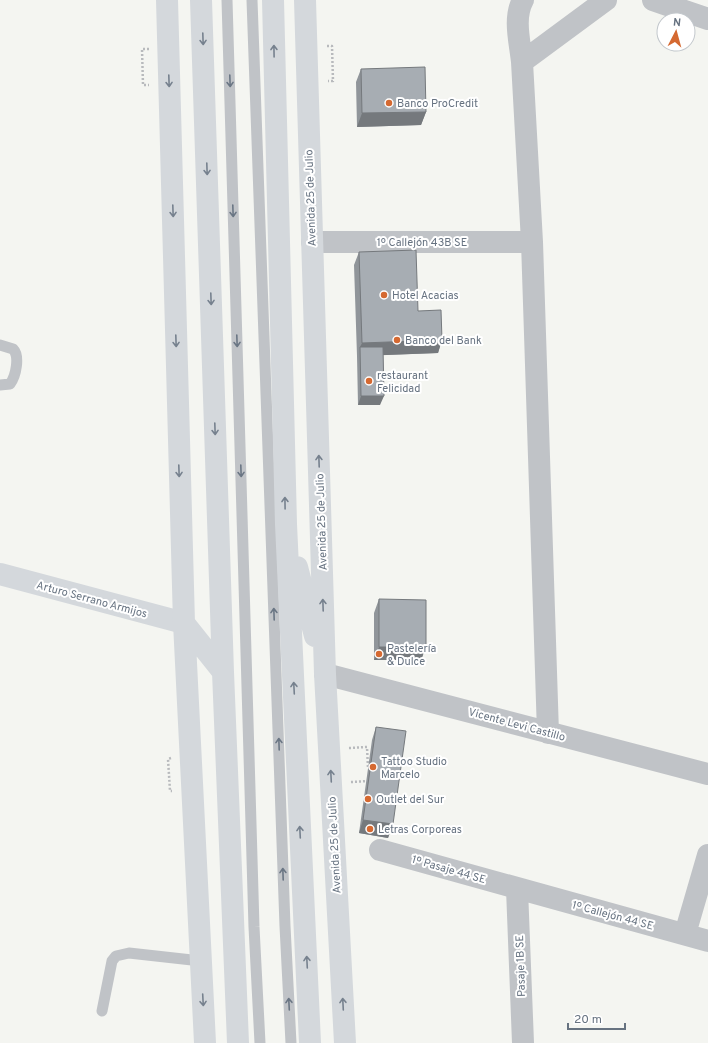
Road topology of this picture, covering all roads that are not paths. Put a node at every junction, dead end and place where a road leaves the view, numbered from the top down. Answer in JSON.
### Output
{"nodes":[{"id":1,"x":167,"y":0,"type":"edge"},
{"id":2,"x":201,"y":0,"type":"edge"},
{"id":3,"x":227,"y":0,"type":"edge"},
{"id":4,"x":252,"y":0,"type":"edge"},
{"id":5,"x":273,"y":0,"type":"edge"},
{"id":6,"x":306,"y":0,"type":"edge"},
{"id":7,"x":522,"y":0,"type":"edge"},
{"id":8,"x":606,"y":0,"type":"edge"},
{"id":9,"x":654,"y":0,"type":"edge"},
{"id":10,"x":708,"y":19,"type":"edge"},
{"id":11,"x":522,"y":62,"type":"junction"},
{"id":12,"x":312,"y":242,"type":"junction"},
{"id":13,"x":532,"y":242,"type":"junction"},
{"id":14,"x":0,"y":345,"type":"edge"},
{"id":15,"x":0,"y":385,"type":"edge"},
{"id":16,"x":286,"y":524,"type":"junction"},
{"id":17,"x":0,"y":574,"type":"edge"},
{"id":18,"x":184,"y":623,"type":"junction"},
{"id":19,"x":223,"y":672,"type":"junction"},
{"id":20,"x":325,"y":674,"type":"junction"},
{"id":21,"x":548,"y":732,"type":"junction"},
{"id":22,"x":708,"y":774,"type":"edge"},
{"id":23,"x":380,"y":850,"type":"dead end"},
{"id":24,"x":708,"y":855,"type":"edge"},
{"id":25,"x":517,"y":889,"type":"junction"},
{"id":26,"x":685,"y":934,"type":"junction"},
{"id":27,"x":708,"y":940,"type":"edge"},
{"id":28,"x":200,"y":961,"type":"junction"},
{"id":29,"x":102,"y":1011,"type":"dead end"},
{"id":30,"x":205,"y":1043,"type":"edge"},
{"id":31,"x":238,"y":1043,"type":"edge"},
{"id":32,"x":260,"y":1043,"type":"edge"},
{"id":33,"x":291,"y":1043,"type":"edge"},
{"id":34,"x":310,"y":1043,"type":"edge"},
{"id":35,"x":345,"y":1043,"type":"edge"},
{"id":36,"x":523,"y":1043,"type":"edge"}],
"edges":[{"from":1,"to":18,"type":"main road","one_way":true},
{"from":2,"to":19,"type":"main road","one_way":true},
{"from":3,"to":32,"type":"lane","one_way":true},
{"from":33,"to":4,"type":"lane","one_way":true},
{"from":16,"to":5,"type":"main road","one_way":true},
{"from":6,"to":12,"type":"main road","name":"Avenida 25 de Julio"},
{"from":7,"to":11,"type":"street"},
{"from":8,"to":11,"type":"street"},
{"from":9,"to":10,"type":"street"},
{"from":11,"to":13,"type":"street"},
{"from":12,"to":13,"type":"street","name":"1º Callejón 43B SE"},
{"from":20,"to":12,"type":"main road","name":"Avenida 25 de Julio","one_way":true},
{"from":13,"to":21,"type":"street"},
{"from":14,"to":15,"type":"lane"},
{"from":16,"to":20,"type":"main road"},
{"from":34,"to":16,"type":"main road","one_way":true},
{"from":17,"to":18,"type":"main road","name":"Arturo Serrano Armijos"},
{"from":18,"to":19,"type":"main road"},
{"from":18,"to":28,"type":"main road"},
{"from":19,"to":31,"type":"main road"},
{"from":20,"to":21,"type":"street","name":"Vicente Levi Castillo"},
{"from":35,"to":20,"type":"main road","name":"Avenida 25 de Julio","one_way":true},
{"from":21,"to":22,"type":"street","name":"Vicente Levi Castillo"},
{"from":23,"to":25,"type":"street","name":"1º Pasaje 44 SE"},
{"from":24,"to":26,"type":"street"},
{"from":25,"to":26,"type":"street","name":"1º Callejón 44 SE"},
{"from":25,"to":36,"type":"street","name":"Pasaje 1B SE"},
{"from":26,"to":27,"type":"street","name":"1º Callejón 44 SE"},
{"from":28,"to":29,"type":"lane"},
{"from":28,"to":30,"type":"main road","one_way":true}]}
